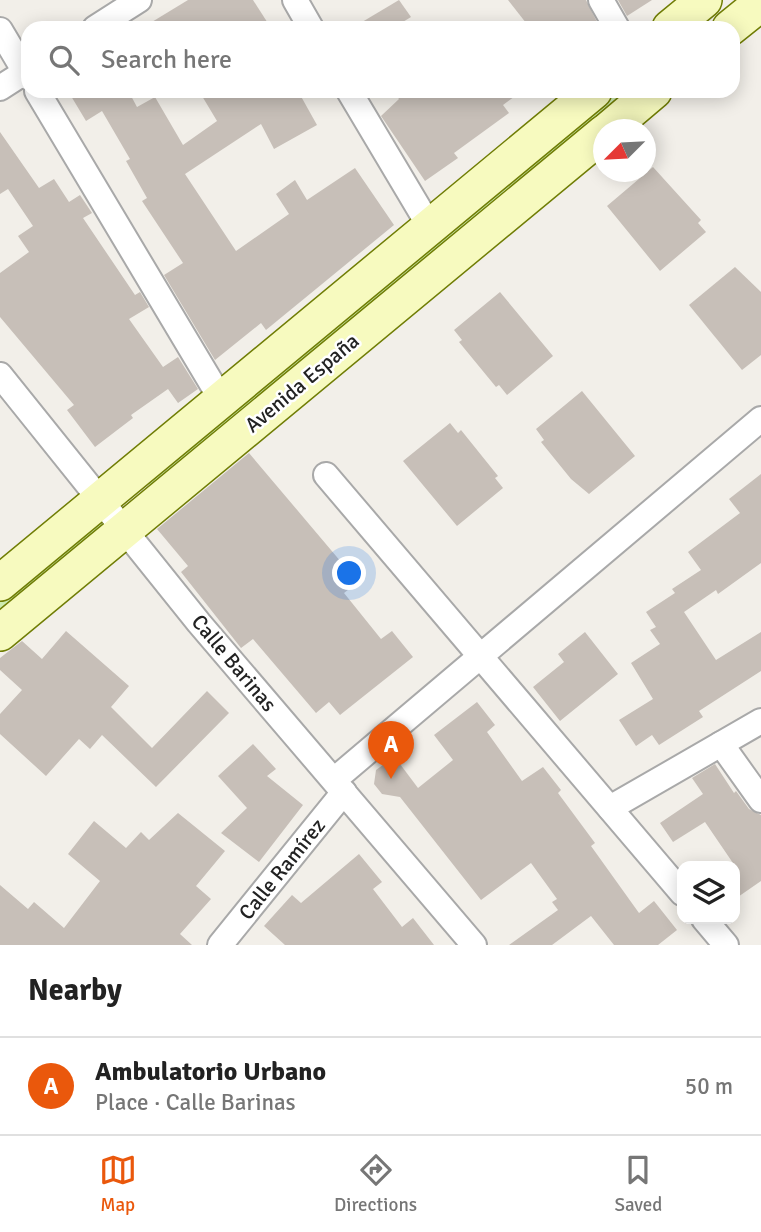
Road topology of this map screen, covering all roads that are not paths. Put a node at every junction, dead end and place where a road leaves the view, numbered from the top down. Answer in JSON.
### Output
{"nodes":[{"id":1,"x":139,"y":0,"type":"edge"},
{"id":2,"x":295,"y":0,"type":"edge"},
{"id":3,"x":601,"y":0,"type":"edge"},
{"id":4,"x":704,"y":0,"type":"edge"},
{"id":5,"x":761,"y":3,"type":"edge"},
{"id":6,"x":106,"y":21,"type":"edge"},
{"id":7,"x":308,"y":21,"type":"edge"},
{"id":8,"x":613,"y":21,"type":"edge"},
{"id":9,"x":678,"y":21,"type":"edge"},
{"id":10,"x":739,"y":21,"type":"edge"},
{"id":11,"x":0,"y":30,"type":"edge"},
{"id":12,"x":21,"y":64,"type":"edge"},
{"id":13,"x":21,"y":80,"type":"edge"},
{"id":14,"x":0,"y":88,"type":"edge"},
{"id":15,"x":42,"y":98,"type":"edge"},
{"id":16,"x":353,"y":98,"type":"edge"},
{"id":17,"x":586,"y":98,"type":"edge"},
{"id":18,"x":646,"y":98,"type":"edge"},
{"id":19,"x":621,"y":119,"type":"edge"},
{"id":20,"x":593,"y":142,"type":"edge"},
{"id":21,"x":429,"y":227,"type":"junction"},
{"id":22,"x":0,"y":375,"type":"edge"},
{"id":23,"x":221,"y":399,"type":"junction"},
{"id":24,"x":761,"y":419,"type":"edge"},
{"id":25,"x":326,"y":475,"type":"dead end"},
{"id":26,"x":100,"y":500,"type":"junction"},
{"id":27,"x":124,"y":530,"type":"junction"},
{"id":28,"x":0,"y":583,"type":"edge"},
{"id":29,"x":0,"y":634,"type":"edge"},
{"id":30,"x":480,"y":654,"type":"junction"},
{"id":31,"x":761,"y":721,"type":"edge"},
{"id":32,"x":721,"y":744,"type":"junction"},
{"id":33,"x":339,"y":786,"type":"junction"},
{"id":34,"x":761,"y":800,"type":"edge"},
{"id":35,"x":610,"y":808,"type":"junction"},
{"id":36,"x":677,"y":887,"type":"edge"},
{"id":37,"x":708,"y":924,"type":"edge"},
{"id":38,"x":220,"y":945,"type":"edge"},
{"id":39,"x":474,"y":945,"type":"edge"},
{"id":40,"x":726,"y":945,"type":"edge"}],
"edges":[{"from":1,"to":6,"type":"street"},
{"from":2,"to":7,"type":"street"},
{"from":3,"to":8,"type":"street"},
{"from":4,"to":9,"type":"main road"},
{"from":5,"to":10,"type":"main road"},
{"from":11,"to":12,"type":"street"},
{"from":13,"to":14,"type":"street"},
{"from":15,"to":23,"type":"street"},
{"from":16,"to":21,"type":"street"},
{"from":17,"to":21,"type":"main road","name":"Avenida España"},
{"from":18,"to":19,"type":"main road"},
{"from":20,"to":27,"type":"main road","name":"Avenida España"},
{"from":21,"to":23,"type":"main road","name":"Avenida España"},
{"from":22,"to":26,"type":"street","name":"Calle Barinas"},
{"from":23,"to":26,"type":"main road","name":"Avenida España"},
{"from":24,"to":30,"type":"street","name":"Calle Ramírez"},
{"from":25,"to":30,"type":"street"},
{"from":26,"to":27,"type":"street","name":"Calle Barinas"},
{"from":26,"to":28,"type":"main road","name":"Avenida España"},
{"from":27,"to":29,"type":"main road","name":"Avenida España"},
{"from":27,"to":33,"type":"street","name":"Calle Barinas"},
{"from":30,"to":33,"type":"street","name":"Calle Ramírez"},
{"from":30,"to":35,"type":"street"},
{"from":31,"to":32,"type":"street"},
{"from":32,"to":34,"type":"street"},
{"from":32,"to":35,"type":"street"},
{"from":33,"to":38,"type":"street","name":"Calle Ramírez"},
{"from":33,"to":39,"type":"street","name":"Calle Barinas"},
{"from":35,"to":36,"type":"street"},
{"from":37,"to":40,"type":"street"}]}
